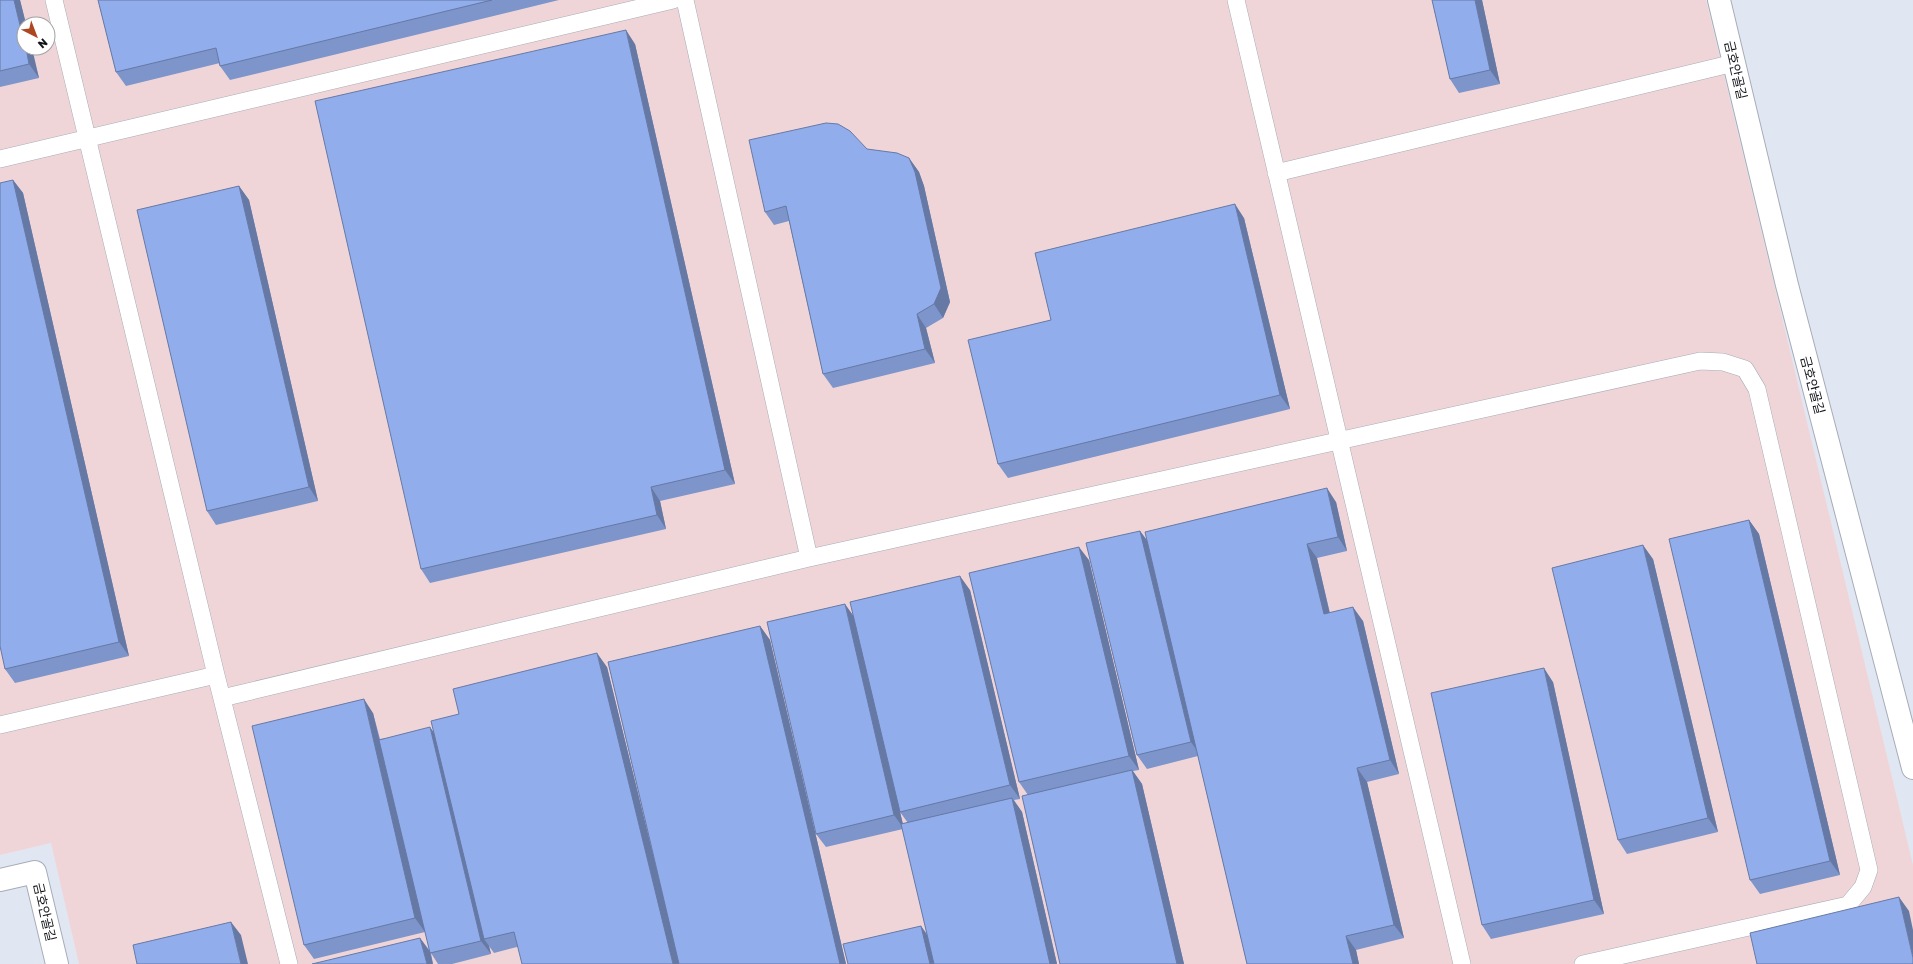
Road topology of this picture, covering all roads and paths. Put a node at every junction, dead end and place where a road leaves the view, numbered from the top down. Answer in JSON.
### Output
{"nodes":[{"id":1,"x":54,"y":0,"type":"edge"},
{"id":2,"x":673,"y":0,"type":"edge"},
{"id":3,"x":685,"y":0,"type":"edge"},
{"id":4,"x":1236,"y":0,"type":"edge"},
{"id":5,"x":1719,"y":0,"type":"edge"},
{"id":6,"x":1734,"y":63,"type":"junction"},
{"id":7,"x":87,"y":139,"type":"junction"},
{"id":8,"x":0,"y":159,"type":"edge"},
{"id":9,"x":1276,"y":173,"type":"junction"},
{"id":10,"x":1340,"y":441,"type":"junction"},
{"id":11,"x":809,"y":558,"type":"junction"},
{"id":12,"x":216,"y":675,"type":"junction"},
{"id":13,"x":222,"y":698,"type":"junction"},
{"id":14,"x":0,"y":725,"type":"edge"},
{"id":15,"x":1913,"y":768,"type":"edge"},
{"id":16,"x":0,"y":880,"type":"edge"},
{"id":17,"x":57,"y":964,"type":"edge"},
{"id":18,"x":289,"y":964,"type":"edge"},
{"id":19,"x":1462,"y":964,"type":"edge"},
{"id":20,"x":1583,"y":964,"type":"edge"}],
"edges":[{"from":1,"to":7,"type":"lane"},
{"from":2,"to":7,"type":"lane"},
{"from":3,"to":11,"type":"lane"},
{"from":4,"to":9,"type":"lane"},
{"from":5,"to":6,"type":"street","name":"금호안골길"},
{"from":6,"to":9,"type":"lane"},
{"from":6,"to":15,"type":"street","name":"금호안골길"},
{"from":7,"to":8,"type":"lane"},
{"from":7,"to":12,"type":"lane"},
{"from":9,"to":10,"type":"lane"},
{"from":10,"to":11,"type":"lane"},
{"from":10,"to":19,"type":"lane"},
{"from":10,"to":20,"type":"lane"},
{"from":11,"to":13,"type":"lane"},
{"from":12,"to":13,"type":"lane"},
{"from":12,"to":14,"type":"lane"},
{"from":13,"to":18,"type":"lane"},
{"from":16,"to":17,"type":"street","name":"금호안골길"}]}
